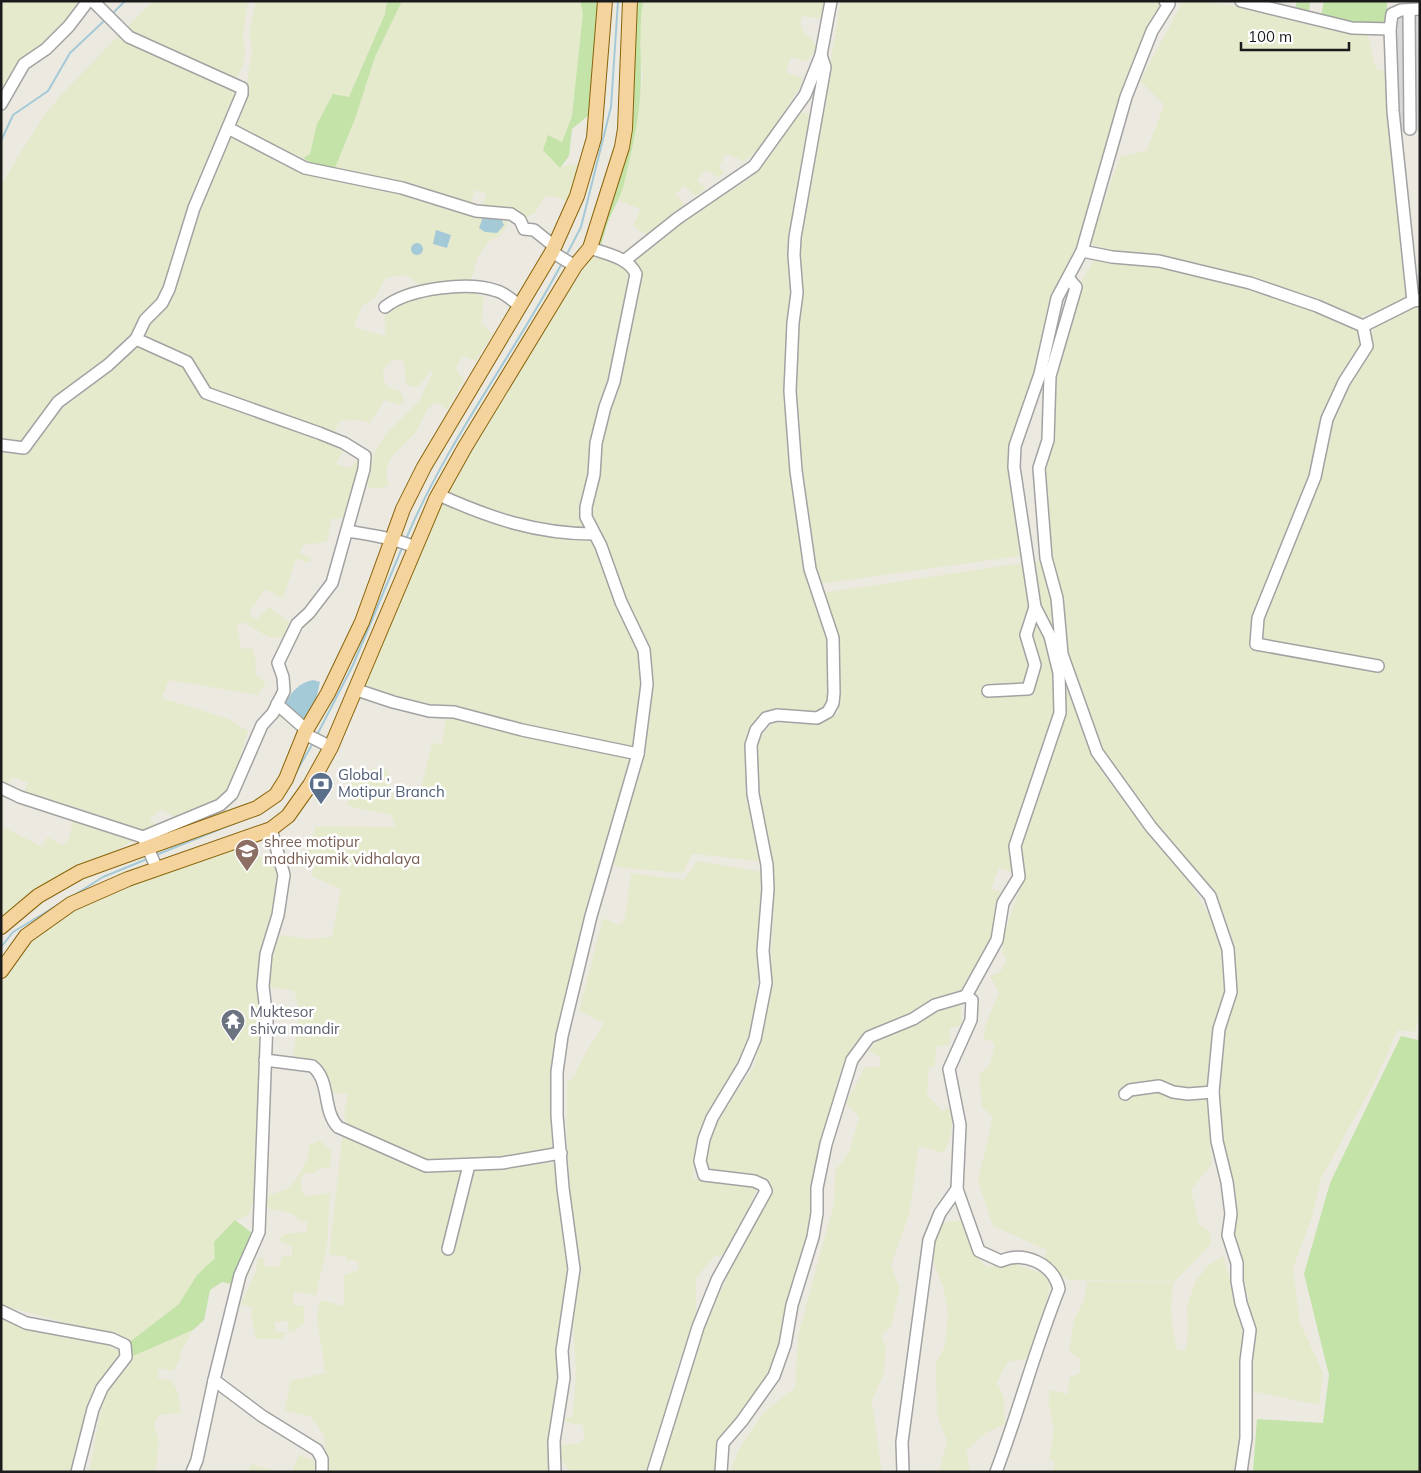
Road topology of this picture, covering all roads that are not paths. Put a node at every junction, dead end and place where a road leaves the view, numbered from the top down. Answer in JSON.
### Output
{"nodes":[{"id":1,"x":88,"y":1,"type":"edge"},
{"id":2,"x":605,"y":1,"type":"edge"},
{"id":3,"x":630,"y":1,"type":"edge"},
{"id":4,"x":831,"y":1,"type":"edge"},
{"id":5,"x":1241,"y":1,"type":"edge"},
{"id":6,"x":1169,"y":2,"type":"edge"},
{"id":7,"x":95,"y":5,"type":"edge"},
{"id":8,"x":1415,"y":7,"type":"edge"},
{"id":9,"x":1390,"y":29,"type":"junction"},
{"id":10,"x":820,"y":55,"type":"junction"},
{"id":11,"x":1414,"y":65,"type":"edge"},
{"id":12,"x":1,"y":104,"type":"edge"},
{"id":13,"x":228,"y":128,"type":"junction"},
{"id":14,"x":1410,"y":129,"type":"dead end"},
{"id":15,"x":590,"y":248,"type":"junction"},
{"id":16,"x":553,"y":249,"type":"junction"},
{"id":17,"x":1082,"y":251,"type":"junction"},
{"id":18,"x":624,"y":261,"type":"junction"},
{"id":19,"x":575,"y":266,"type":"junction"},
{"id":20,"x":1068,"y":278,"type":"junction"},
{"id":21,"x":1416,"y":300,"type":"edge"},
{"id":22,"x":520,"y":306,"type":"junction"},
{"id":23,"x":385,"y":307,"type":"dead end"},
{"id":24,"x":1363,"y":326,"type":"junction"},
{"id":25,"x":136,"y":339,"type":"junction"},
{"id":26,"x":1,"y":445,"type":"edge"},
{"id":27,"x":439,"y":495,"type":"junction"},
{"id":28,"x":347,"y":531,"type":"junction"},
{"id":29,"x":594,"y":534,"type":"junction"},
{"id":30,"x":393,"y":538,"type":"junction"},
{"id":31,"x":416,"y":547,"type":"junction"},
{"id":32,"x":1035,"y":607,"type":"junction"},
{"id":33,"x":1378,"y":666,"type":"dead end"},
{"id":34,"x":357,"y":690,"type":"junction"},
{"id":35,"x":988,"y":691,"type":"dead end"},
{"id":36,"x":277,"y":704,"type":"junction"},
{"id":37,"x":307,"y":734,"type":"junction"},
{"id":38,"x":327,"y":744,"type":"junction"},
{"id":39,"x":638,"y":754,"type":"junction"},
{"id":40,"x":1,"y":788,"type":"edge"},
{"id":41,"x":271,"y":829,"type":"junction"},
{"id":42,"x":150,"y":853,"type":"junction"},
{"id":43,"x":1,"y":927,"type":"edge"},
{"id":44,"x":1,"y":971,"type":"edge"},
{"id":45,"x":966,"y":996,"type":"junction"},
{"id":46,"x":265,"y":1060,"type":"junction"},
{"id":47,"x":1213,"y":1092,"type":"junction"},
{"id":48,"x":1125,"y":1094,"type":"dead end"},
{"id":49,"x":561,"y":1153,"type":"junction"},
{"id":50,"x":469,"y":1165,"type":"junction"},
{"id":51,"x":957,"y":1189,"type":"junction"},
{"id":52,"x":448,"y":1249,"type":"dead end"},
{"id":53,"x":1,"y":1311,"type":"edge"},
{"id":54,"x":214,"y":1380,"type":"junction"},
{"id":55,"x":77,"y":1472,"type":"edge"},
{"id":56,"x":192,"y":1472,"type":"edge"},
{"id":57,"x":322,"y":1472,"type":"edge"},
{"id":58,"x":555,"y":1472,"type":"edge"},
{"id":59,"x":653,"y":1472,"type":"edge"},
{"id":60,"x":721,"y":1472,"type":"edge"},
{"id":61,"x":903,"y":1472,"type":"edge"},
{"id":62,"x":996,"y":1472,"type":"edge"},
{"id":63,"x":1241,"y":1472,"type":"edge"}],
"edges":[{"from":1,"to":12,"type":"street"},
{"from":2,"to":16,"type":"main road"},
{"from":3,"to":15,"type":"main road"},
{"from":4,"to":10,"type":"street"},
{"from":5,"to":9,"type":"street"},
{"from":6,"to":17,"type":"street"},
{"from":7,"to":13,"type":"street"},
{"from":8,"to":9,"type":"street"},
{"from":8,"to":11,"type":"street"},
{"from":9,"to":21,"type":"street"},
{"from":10,"to":18,"type":"street"},
{"from":10,"to":59,"type":"street"},
{"from":11,"to":14,"type":"street"},
{"from":13,"to":16,"type":"street"},
{"from":13,"to":25,"type":"street"},
{"from":15,"to":18,"type":"street"},
{"from":15,"to":19,"type":"main road"},
{"from":16,"to":19,"type":"street"},
{"from":16,"to":22,"type":"main road"},
{"from":17,"to":20,"type":"street"},
{"from":17,"to":24,"type":"street"},
{"from":18,"to":29,"type":"street"},
{"from":19,"to":27,"type":"main road"},
{"from":20,"to":32,"type":"street"},
{"from":20,"to":47,"type":"street"},
{"from":21,"to":24,"type":"street"},
{"from":22,"to":23,"type":"street"},
{"from":22,"to":30,"type":"main road"},
{"from":24,"to":33,"type":"street"},
{"from":25,"to":26,"type":"street"},
{"from":25,"to":28,"type":"street"},
{"from":27,"to":29,"type":"street"},
{"from":27,"to":31,"type":"main road"},
{"from":28,"to":30,"type":"street"},
{"from":28,"to":36,"type":"street"},
{"from":29,"to":39,"type":"street"},
{"from":30,"to":31,"type":"street"},
{"from":30,"to":37,"type":"main road"},
{"from":31,"to":34,"type":"main road"},
{"from":32,"to":35,"type":"street"},
{"from":32,"to":45,"type":"street"},
{"from":34,"to":38,"type":"main road"},
{"from":34,"to":39,"type":"street"},
{"from":36,"to":37,"type":"street"},
{"from":36,"to":42,"type":"street"},
{"from":37,"to":38,"type":"street"},
{"from":37,"to":42,"type":"main road"},
{"from":38,"to":41,"type":"main road"},
{"from":39,"to":49,"type":"street"},
{"from":40,"to":42,"type":"street"},
{"from":41,"to":42,"type":"main road"},
{"from":41,"to":46,"type":"street"},
{"from":42,"to":43,"type":"main road"},
{"from":42,"to":44,"type":"main road"},
{"from":45,"to":51,"type":"street"},
{"from":45,"to":60,"type":"street"},
{"from":46,"to":50,"type":"street"},
{"from":46,"to":54,"type":"street"},
{"from":47,"to":48,"type":"street"},
{"from":47,"to":63,"type":"street"},
{"from":49,"to":50,"type":"street"},
{"from":49,"to":58,"type":"street"},
{"from":50,"to":52,"type":"street"},
{"from":51,"to":61,"type":"street"},
{"from":51,"to":62,"type":"street"},
{"from":53,"to":55,"type":"street"},
{"from":54,"to":56,"type":"street"},
{"from":54,"to":57,"type":"street"}]}
